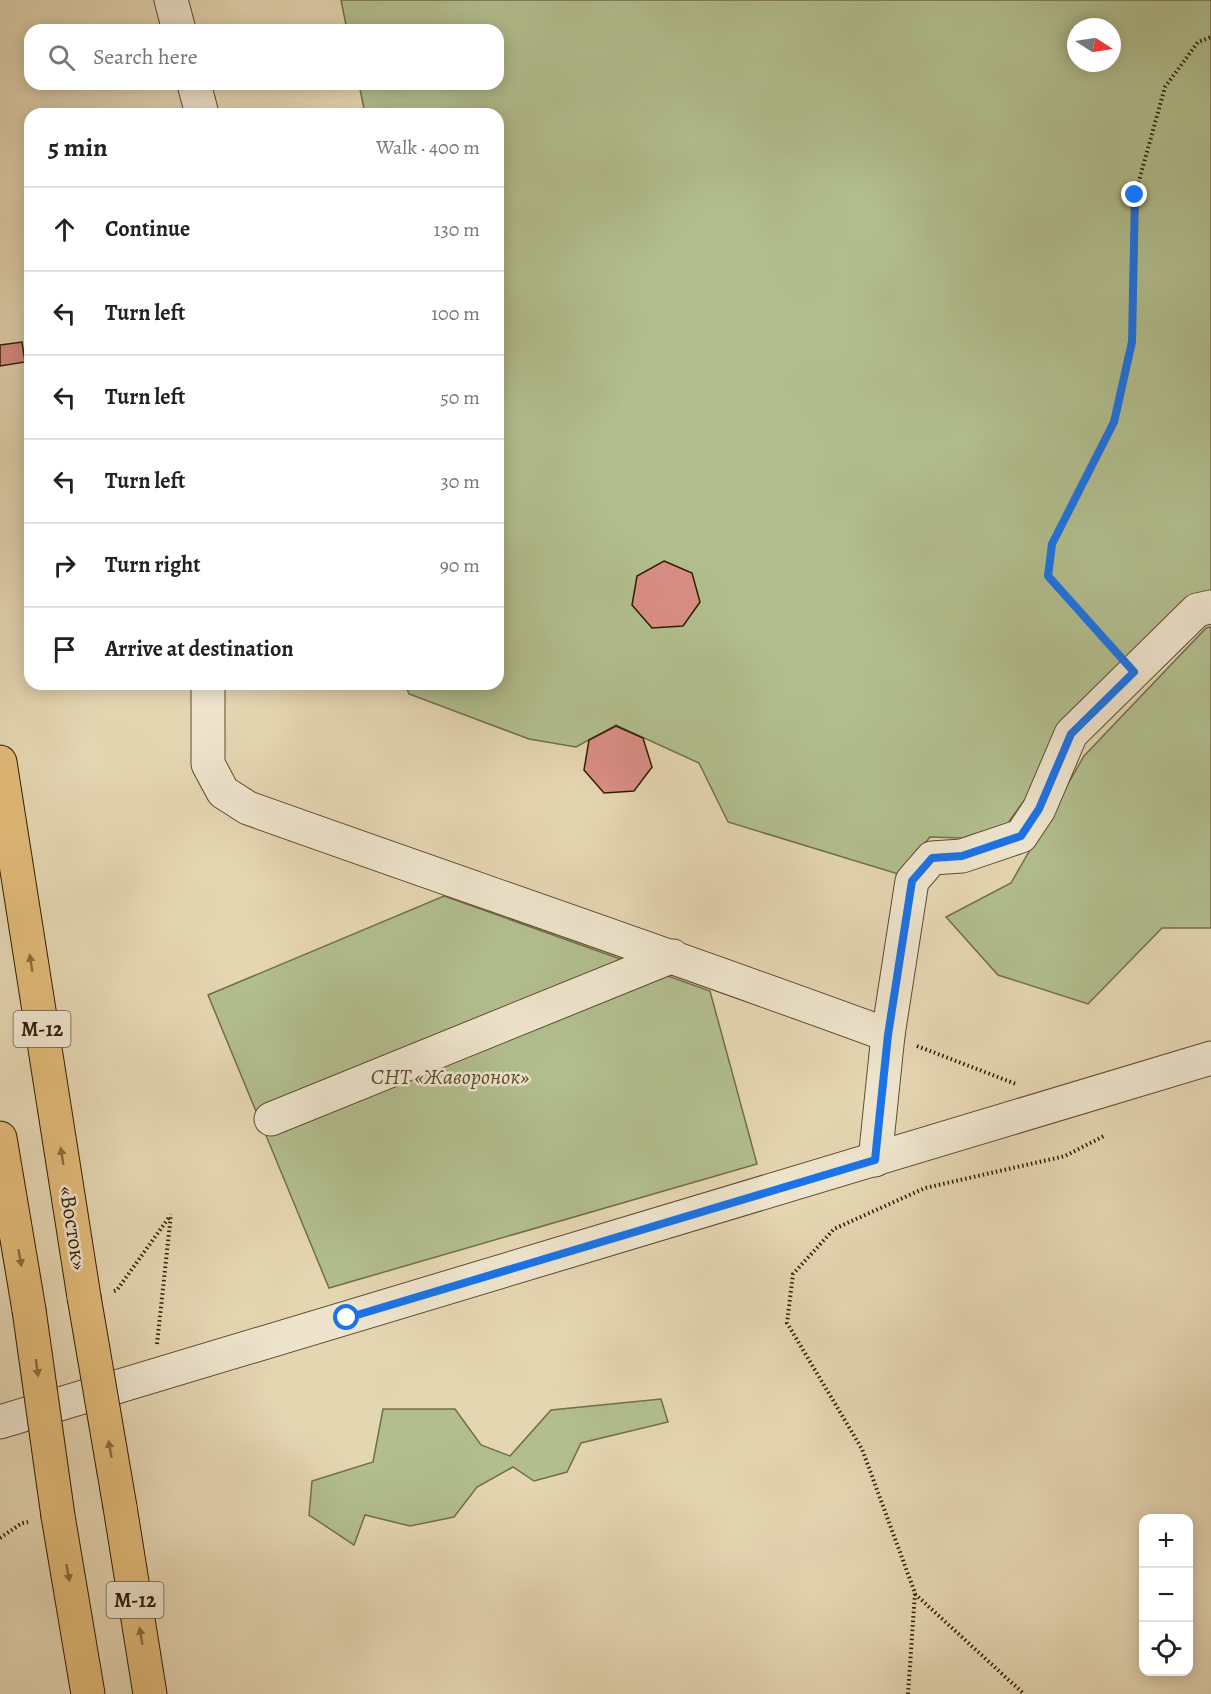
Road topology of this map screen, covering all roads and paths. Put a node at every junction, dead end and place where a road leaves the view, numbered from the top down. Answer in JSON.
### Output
{"nodes":[{"id":1,"x":171,"y":0,"type":"edge"},
{"id":2,"x":177,"y":24,"type":"edge"},
{"id":3,"x":1211,"y":37,"type":"edge"},
{"id":4,"x":195,"y":90,"type":"edge"},
{"id":5,"x":200,"y":108,"type":"edge"},
{"id":6,"x":1211,"y":607,"type":"edge"},
{"id":7,"x":1134,"y":672,"type":"junction"},
{"id":8,"x":208,"y":690,"type":"edge"},
{"id":9,"x":0,"y":762,"type":"edge"},
{"id":10,"x":673,"y":956,"type":"junction"},
{"id":11,"x":888,"y":1035,"type":"junction"},
{"id":12,"x":1211,"y":1058,"type":"edge"},
{"id":13,"x":1020,"y":1086,"type":"dead end"},
{"id":14,"x":271,"y":1119,"type":"dead end"},
{"id":15,"x":1104,"y":1136,"type":"dead end"},
{"id":16,"x":0,"y":1138,"type":"edge"},
{"id":17,"x":875,"y":1160,"type":"junction"},
{"id":18,"x":84,"y":1297,"type":"junction"},
{"id":19,"x":158,"y":1344,"type":"dead end"},
{"id":20,"x":0,"y":1422,"type":"edge"},
{"id":21,"x":22,"y":1523,"type":"dead end"},
{"id":22,"x":0,"y":1538,"type":"edge"},
{"id":23,"x":915,"y":1593,"type":"junction"},
{"id":24,"x":88,"y":1694,"type":"edge"},
{"id":25,"x":150,"y":1694,"type":"edge"},
{"id":26,"x":908,"y":1694,"type":"edge"},
{"id":27,"x":1024,"y":1694,"type":"edge"}],
"edges":[{"from":1,"to":2,"type":"street"},
{"from":3,"to":7,"type":"path"},
{"from":4,"to":5,"type":"street"},
{"from":6,"to":7,"type":"street"},
{"from":7,"to":11,"type":"street"},
{"from":8,"to":10,"type":"street"},
{"from":18,"to":9,"type":"highway","name":"«Восток»","number":"М-12","one_way":true},
{"from":10,"to":11,"type":"street"},
{"from":10,"to":14,"type":"street"},
{"from":11,"to":13,"type":"path"},
{"from":11,"to":17,"type":"street"},
{"from":12,"to":17,"type":"street"},
{"from":15,"to":23,"type":"path"},
{"from":16,"to":24,"type":"highway","number":"М-12","one_way":true,"bridge":true},
{"from":17,"to":20,"type":"street"},
{"from":18,"to":19,"type":"path"},
{"from":25,"to":18,"type":"highway","name":"«Восток»","number":"М-12","one_way":true,"bridge":true},
{"from":21,"to":22,"type":"path"},
{"from":23,"to":26,"type":"path"},
{"from":23,"to":27,"type":"path"}]}
